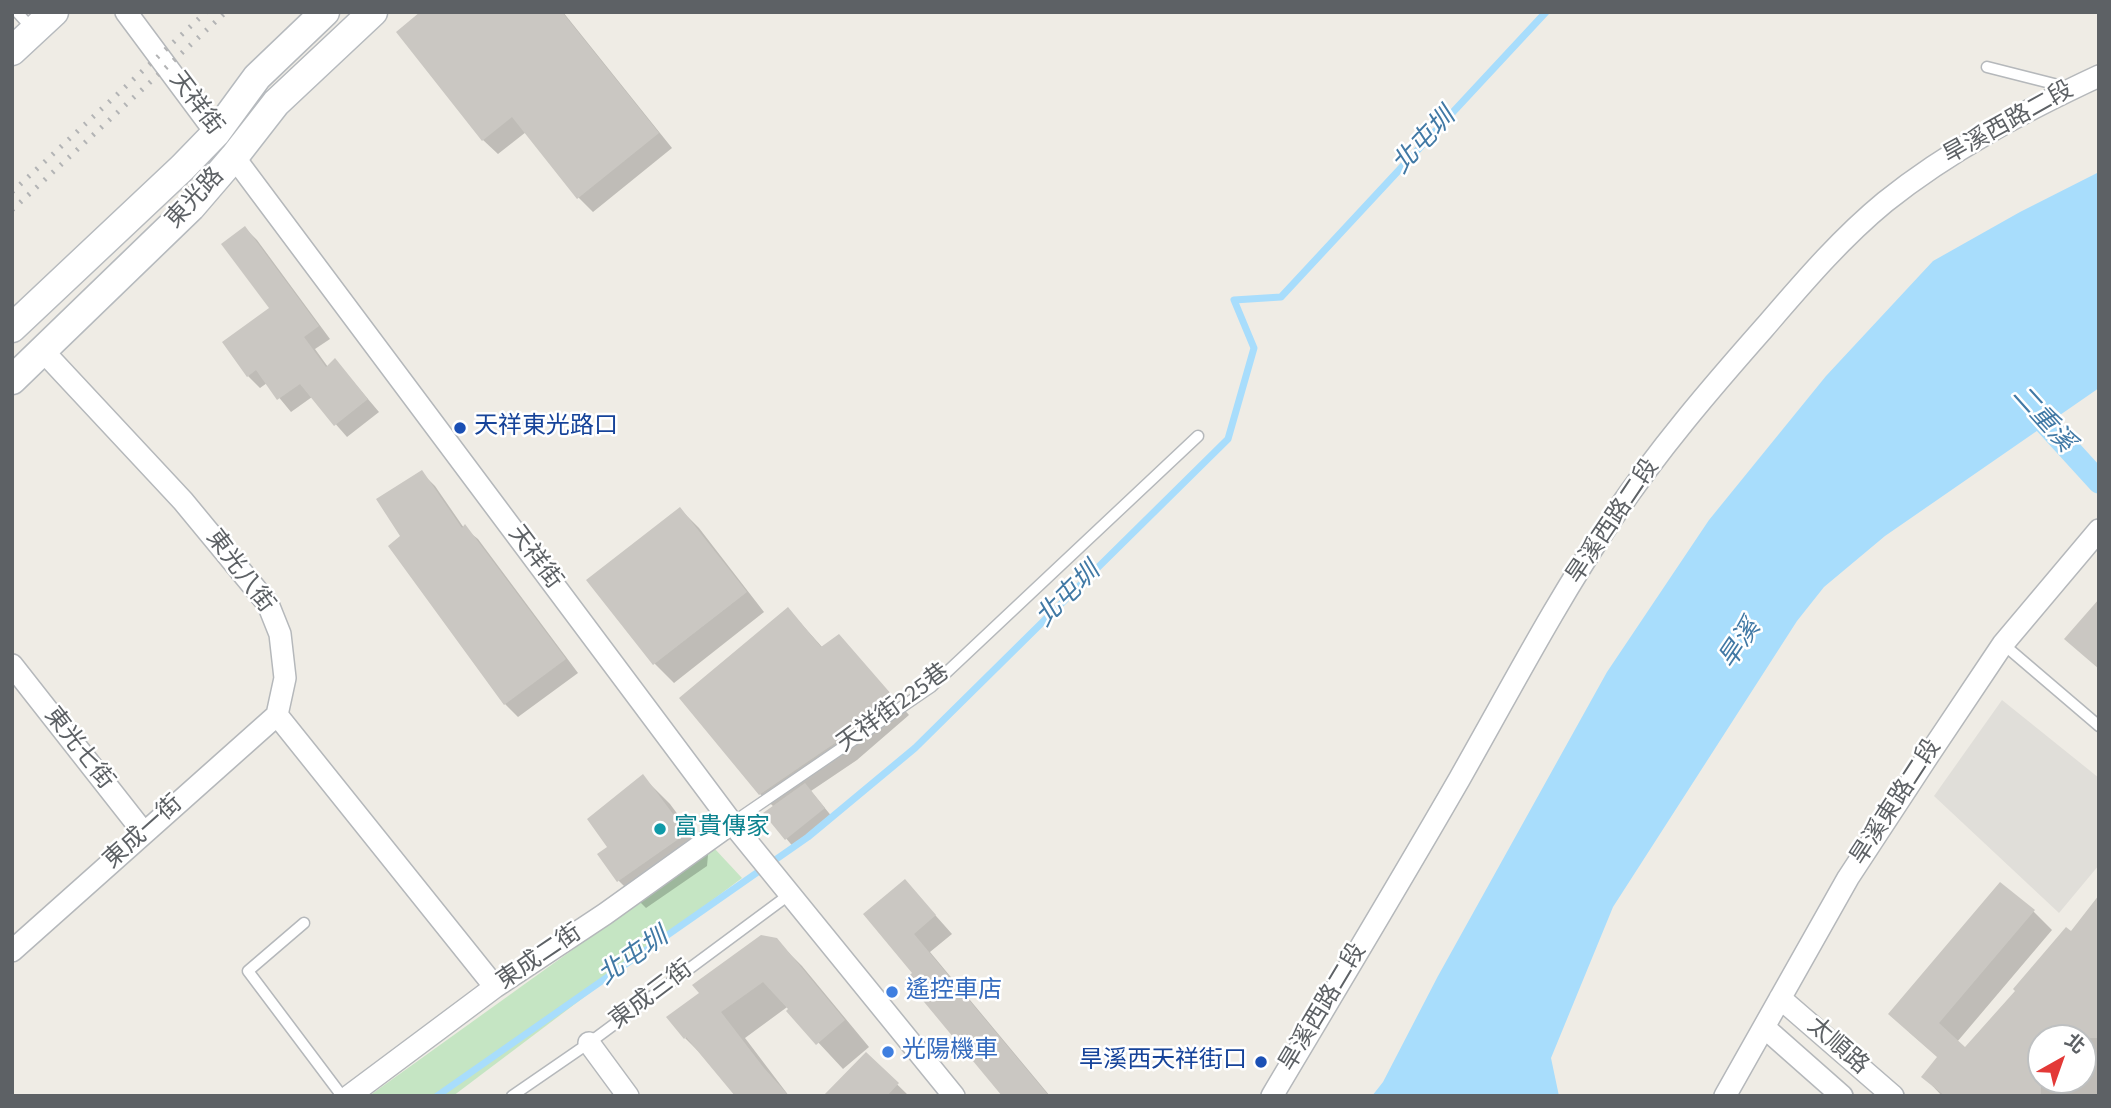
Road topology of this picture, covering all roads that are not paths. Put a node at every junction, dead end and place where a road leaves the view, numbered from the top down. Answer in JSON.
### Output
{"nodes":[{"id":1,"x":126,"y":12,"type":"edge"},
{"id":2,"x":325,"y":12,"type":"edge"},
{"id":3,"x":373,"y":12,"type":"edge"},
{"id":4,"x":35,"y":18,"type":"edge"},
{"id":5,"x":12,"y":51,"type":"edge"},
{"id":6,"x":1987,"y":67,"type":"dead end"},
{"id":7,"x":2099,"y":76,"type":"edge"},
{"id":8,"x":2073,"y":88,"type":"junction"},
{"id":9,"x":216,"y":133,"type":"junction"},
{"id":10,"x":234,"y":157,"type":"junction"},
{"id":11,"x":12,"y":328,"type":"edge"},
{"id":12,"x":43,"y":351,"type":"junction"},
{"id":13,"x":12,"y":380,"type":"edge"},
{"id":14,"x":1198,"y":436,"type":"dead end"},
{"id":15,"x":2099,"y":530,"type":"edge"},
{"id":16,"x":2003,"y":644,"type":"junction"},
{"id":17,"x":12,"y":665,"type":"edge"},
{"id":18,"x":277,"y":715,"type":"junction"},
{"id":19,"x":2099,"y":726,"type":"edge"},
{"id":20,"x":732,"y":823,"type":"junction"},
{"id":21,"x":144,"y":832,"type":"junction"},
{"id":22,"x":790,"y":894,"type":"junction"},
{"id":23,"x":304,"y":923,"type":"dead end"},
{"id":24,"x":12,"y":951,"type":"edge"},
{"id":25,"x":495,"y":987,"type":"junction"},
{"id":26,"x":1780,"y":998,"type":"junction"},
{"id":27,"x":1765,"y":1028,"type":"junction"},
{"id":28,"x":589,"y":1043,"type":"junction"},
{"id":29,"x":342,"y":1096,"type":"edge"},
{"id":30,"x":349,"y":1096,"type":"edge"},
{"id":31,"x":512,"y":1096,"type":"edge"},
{"id":32,"x":628,"y":1096,"type":"edge"},
{"id":33,"x":954,"y":1096,"type":"edge"},
{"id":34,"x":1272,"y":1096,"type":"edge"},
{"id":35,"x":1725,"y":1096,"type":"edge"},
{"id":36,"x":1842,"y":1096,"type":"edge"},
{"id":37,"x":1894,"y":1096,"type":"edge"}],
"edges":[{"from":1,"to":9,"type":"street","name":"天祥街"},
{"from":2,"to":9,"type":"street","name":"東光路"},
{"from":3,"to":10,"type":"street","name":"東光路"},
{"from":4,"to":5,"type":"street"},
{"from":6,"to":8,"type":"lane"},
{"from":7,"to":8,"type":"street","name":"旱溪西路二段"},
{"from":8,"to":34,"type":"street","name":"旱溪西路二段"},
{"from":9,"to":10,"type":"street","name":"天祥街"},
{"from":9,"to":11,"type":"street","name":"東光路"},
{"from":10,"to":12,"type":"street","name":"東光路"},
{"from":10,"to":20,"type":"street","name":"天祥街"},
{"from":12,"to":13,"type":"street","name":"東光路"},
{"from":12,"to":18,"type":"street","name":"東光八街"},
{"from":14,"to":20,"type":"lane","name":"天祥街225巷"},
{"from":15,"to":16,"type":"street","name":"旱溪東路二段"},
{"from":16,"to":19,"type":"lane"},
{"from":16,"to":26,"type":"street","name":"旱溪東路二段"},
{"from":17,"to":21,"type":"street","name":"東光七街"},
{"from":18,"to":21,"type":"street","name":"東成一街"},
{"from":18,"to":25,"type":"street"},
{"from":20,"to":22,"type":"street","name":"天祥街"},
{"from":20,"to":25,"type":"street","name":"東成二街"},
{"from":21,"to":24,"type":"street","name":"東成一街"},
{"from":22,"to":28,"type":"lane","name":"東成三街"},
{"from":22,"to":33,"type":"street","name":"天祥街"},
{"from":23,"to":29,"type":"lane"},
{"from":25,"to":30,"type":"street","name":"東成二街"},
{"from":26,"to":27,"type":"street","name":"旱溪東路二段"},
{"from":26,"to":37,"type":"street","name":"太順路"},
{"from":27,"to":35,"type":"street","name":"旱溪東路二段"},
{"from":27,"to":36,"type":"street","name":"太順路"},
{"from":28,"to":31,"type":"lane","name":"東成三街"},
{"from":28,"to":32,"type":"street"}]}
